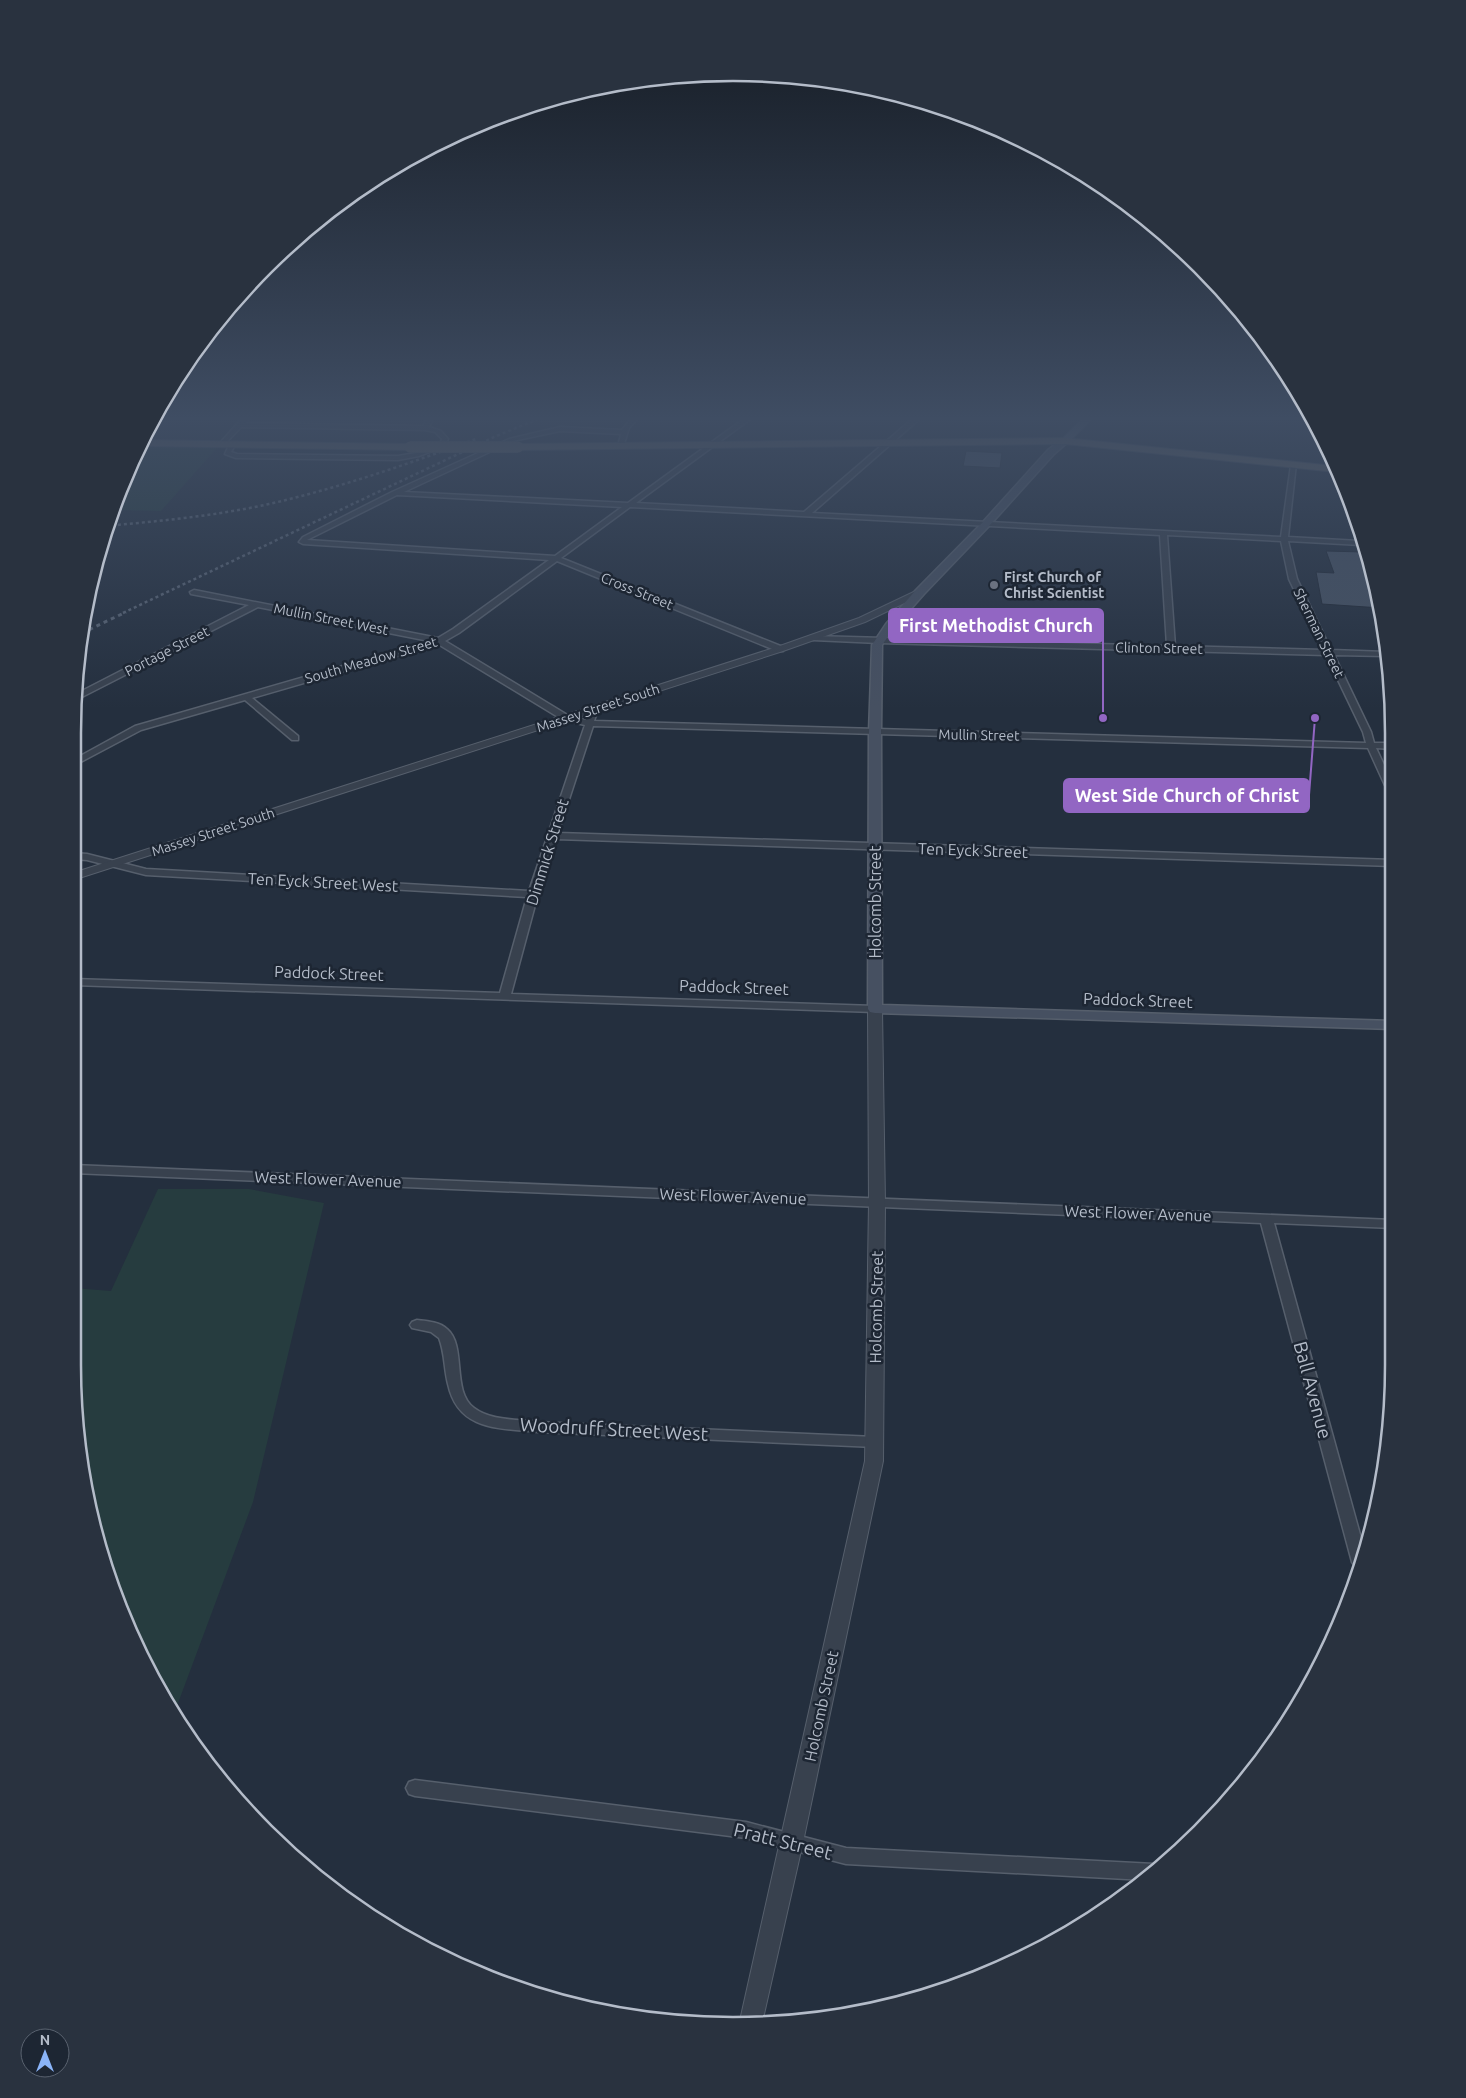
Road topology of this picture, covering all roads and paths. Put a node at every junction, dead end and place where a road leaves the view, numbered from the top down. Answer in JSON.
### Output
{"nodes":[{"id":1,"x":355,"y":513,"type":"edge"},
{"id":2,"x":619,"y":513,"type":"edge"},
{"id":3,"x":785,"y":513,"type":"edge"},
{"id":4,"x":996,"y":513,"type":"edge"},
{"id":5,"x":1288,"y":513,"type":"edge"},
{"id":6,"x":806,"y":514,"type":"joint"},
{"id":7,"x":986,"y":524,"type":"junction"},
{"id":8,"x":1163,"y":532,"type":"junction"},
{"id":9,"x":1284,"y":539,"type":"junction"},
{"id":10,"x":1356,"y":543,"type":"edge"},
{"id":11,"x":556,"y":558,"type":"junction"},
{"id":12,"x":194,"y":592,"type":"dead end"},
{"id":13,"x":920,"y":592,"type":"junction"},
{"id":14,"x":258,"y":604,"type":"junction"},
{"id":15,"x":813,"y":638,"type":"junction"},
{"id":16,"x":439,"y":641,"type":"junction"},
{"id":17,"x":879,"y":641,"type":"junction"},
{"id":18,"x":1171,"y":648,"type":"junction"},
{"id":19,"x":780,"y":649,"type":"junction"},
{"id":20,"x":1328,"y":652,"type":"junction"},
{"id":21,"x":1380,"y":654,"type":"edge"},
{"id":22,"x":83,"y":694,"type":"edge"},
{"id":23,"x":245,"y":696,"type":"junction"},
{"id":24,"x":594,"y":709,"type":"junction"},
{"id":25,"x":566,"y":718,"type":"junction"},
{"id":26,"x":588,"y":722,"type":"junction"},
{"id":27,"x":875,"y":732,"type":"junction"},
{"id":28,"x":295,"y":738,"type":"dead end"},
{"id":29,"x":1371,"y":746,"type":"junction"},
{"id":30,"x":1385,"y":746,"type":"edge"},
{"id":31,"x":81,"y":758,"type":"edge"},
{"id":32,"x":1385,"y":774,"type":"edge"},
{"id":33,"x":552,"y":836,"type":"junction"},
{"id":34,"x":875,"y":847,"type":"junction"},
{"id":35,"x":81,"y":858,"type":"edge"},
{"id":36,"x":114,"y":863,"type":"junction"},
{"id":37,"x":1385,"y":863,"type":"edge"},
{"id":38,"x":81,"y":874,"type":"edge"},
{"id":39,"x":533,"y":894,"type":"junction"},
{"id":40,"x":81,"y":982,"type":"edge"},
{"id":41,"x":505,"y":996,"type":"junction"},
{"id":42,"x":875,"y":1009,"type":"junction"},
{"id":43,"x":1385,"y":1025,"type":"edge"},
{"id":44,"x":81,"y":1168,"type":"edge"},
{"id":45,"x":877,"y":1203,"type":"junction"},
{"id":46,"x":1266,"y":1218,"type":"junction"},
{"id":47,"x":1385,"y":1224,"type":"edge"},
{"id":48,"x":417,"y":1325,"type":"dead end"},
{"id":49,"x":874,"y":1442,"type":"junction"},
{"id":50,"x":1357,"y":1552,"type":"edge"},
{"id":51,"x":414,"y":1788,"type":"dead end"},
{"id":52,"x":792,"y":1842,"type":"junction"},
{"id":53,"x":1143,"y":1871,"type":"edge"},
{"id":54,"x":752,"y":2016,"type":"edge"}],
"edges":[{"from":1,"to":11,"type":"street","name":"Cross Street"},
{"from":2,"to":11,"type":"street","name":"South Meadow Street"},
{"from":3,"to":6,"type":"street"},
{"from":4,"to":7,"type":"main road","name":"Massey Street South"},
{"from":5,"to":9,"type":"street","name":"Sherman Street"},
{"from":6,"to":7,"type":"street"},
{"from":7,"to":8,"type":"street"},
{"from":7,"to":13,"type":"main road","name":"Massey Street South"},
{"from":8,"to":9,"type":"street"},
{"from":8,"to":18,"type":"street"},
{"from":9,"to":10,"type":"street"},
{"from":9,"to":20,"type":"street","name":"Sherman Street"},
{"from":11,"to":16,"type":"street","name":"South Meadow Street"},
{"from":11,"to":19,"type":"street","name":"Cross Street"},
{"from":12,"to":14,"type":"street","name":"Mullin Street West"},
{"from":13,"to":15,"type":"street","name":"Massey Street South"},
{"from":13,"to":17,"type":"main road"},
{"from":14,"to":16,"type":"street","name":"Mullin Street West"},
{"from":14,"to":22,"type":"street","name":"Portage Street"},
{"from":15,"to":17,"type":"street","name":"Clinton Street"},
{"from":15,"to":19,"type":"street","name":"Massey Street South"},
{"from":16,"to":23,"type":"street","name":"South Meadow Street"},
{"from":16,"to":25,"type":"street","name":"Mullin Street West"},
{"from":17,"to":18,"type":"street","name":"Clinton Street"},
{"from":17,"to":27,"type":"main road","name":"Holcomb Street"},
{"from":18,"to":20,"type":"street","name":"Clinton Street"},
{"from":19,"to":24,"type":"street","name":"Massey Street South"},
{"from":20,"to":21,"type":"street","name":"Clinton Street"},
{"from":20,"to":29,"type":"street","name":"Sherman Street"},
{"from":23,"to":28,"type":"street"},
{"from":23,"to":31,"type":"street","name":"South Meadow Street"},
{"from":24,"to":25,"type":"street","name":"Massey Street South"},
{"from":24,"to":26,"type":"street","name":"Dimmick Street"},
{"from":25,"to":26,"type":"street","name":"Mullin Street"},
{"from":25,"to":36,"type":"street","name":"Massey Street South"},
{"from":26,"to":27,"type":"street","name":"Mullin Street"},
{"from":26,"to":33,"type":"street","name":"Dimmick Street"},
{"from":27,"to":29,"type":"street","name":"Mullin Street"},
{"from":27,"to":34,"type":"main road","name":"Holcomb Street"},
{"from":29,"to":30,"type":"street","name":"Mullin Street"},
{"from":29,"to":32,"type":"street","name":"Sherman Street"},
{"from":33,"to":34,"type":"street","name":"Ten Eyck Street"},
{"from":33,"to":39,"type":"street","name":"Dimmick Street"},
{"from":34,"to":37,"type":"street","name":"Ten Eyck Street"},
{"from":34,"to":42,"type":"main road","name":"Holcomb Street"},
{"from":35,"to":36,"type":"street","name":"Ten Eyck Street West"},
{"from":36,"to":38,"type":"street","name":"Massey Street South"},
{"from":36,"to":39,"type":"street","name":"Ten Eyck Street West"},
{"from":39,"to":41,"type":"street","name":"Dimmick Street"},
{"from":40,"to":41,"type":"street","name":"Paddock Street"},
{"from":41,"to":42,"type":"street","name":"Paddock Street"},
{"from":42,"to":43,"type":"main road","name":"Paddock Street"},
{"from":42,"to":45,"type":"street","name":"Holcomb Street"},
{"from":44,"to":45,"type":"street","name":"West Flower Avenue"},
{"from":45,"to":46,"type":"street","name":"West Flower Avenue"},
{"from":45,"to":49,"type":"street","name":"Holcomb Street"},
{"from":46,"to":47,"type":"street","name":"West Flower Avenue"},
{"from":46,"to":50,"type":"street","name":"Ball Avenue"},
{"from":48,"to":49,"type":"street","name":"Woodruff Street West"},
{"from":49,"to":52,"type":"street","name":"Holcomb Street"},
{"from":51,"to":52,"type":"street","name":"Pratt Street"},
{"from":52,"to":53,"type":"street","name":"Pratt Street"},
{"from":52,"to":54,"type":"street","name":"Holcomb Street"}]}
